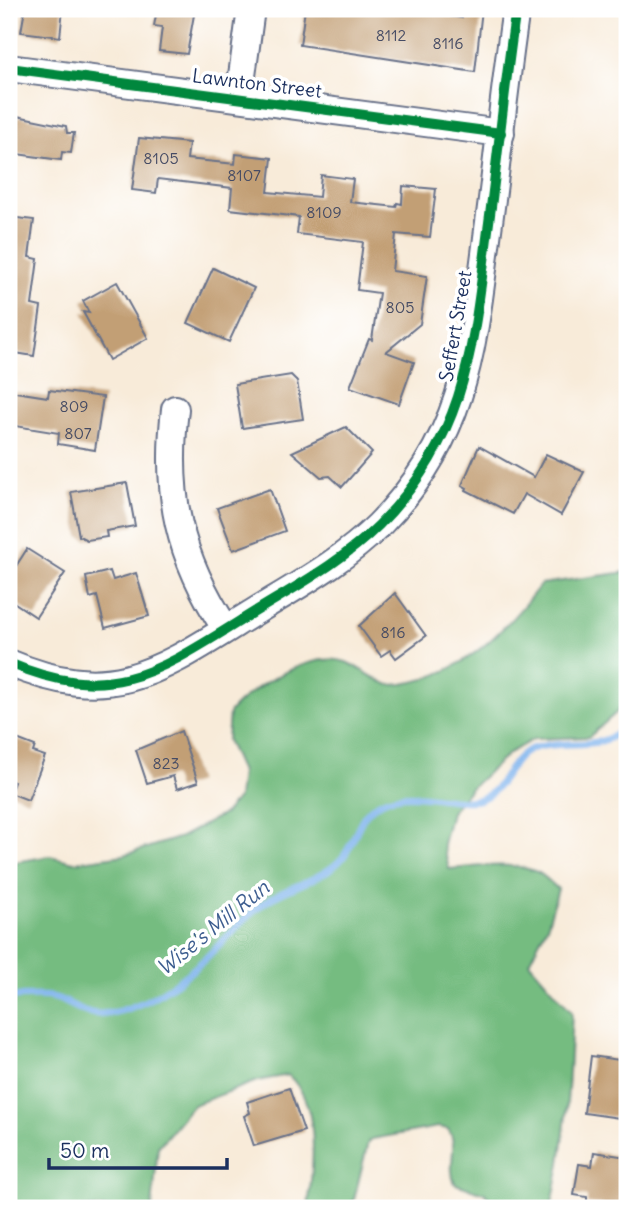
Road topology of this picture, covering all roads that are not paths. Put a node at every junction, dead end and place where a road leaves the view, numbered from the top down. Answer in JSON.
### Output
{"nodes":[{"id":1,"x":251,"y":9,"type":"edge"},
{"id":2,"x":516,"y":9,"type":"edge"},
{"id":3,"x":9,"y":68,"type":"edge"},
{"id":4,"x":239,"y":97,"type":"junction"},
{"id":5,"x":501,"y":132,"type":"junction"},
{"id":6,"x":175,"y":409,"type":"dead end"},
{"id":7,"x":226,"y":629,"type":"junction"},
{"id":8,"x":9,"y":663,"type":"edge"}],
"edges":[{"from":1,"to":4,"type":"street"},
{"from":2,"to":5,"type":"street","name":"Seffert Street"},
{"from":3,"to":4,"type":"street","name":"Lawnton Street"},
{"from":4,"to":5,"type":"street","name":"Lawnton Street"},
{"from":5,"to":7,"type":"street","name":"Seffert Street"},
{"from":6,"to":7,"type":"street"},
{"from":7,"to":8,"type":"street","name":"Seffert Street"}]}
